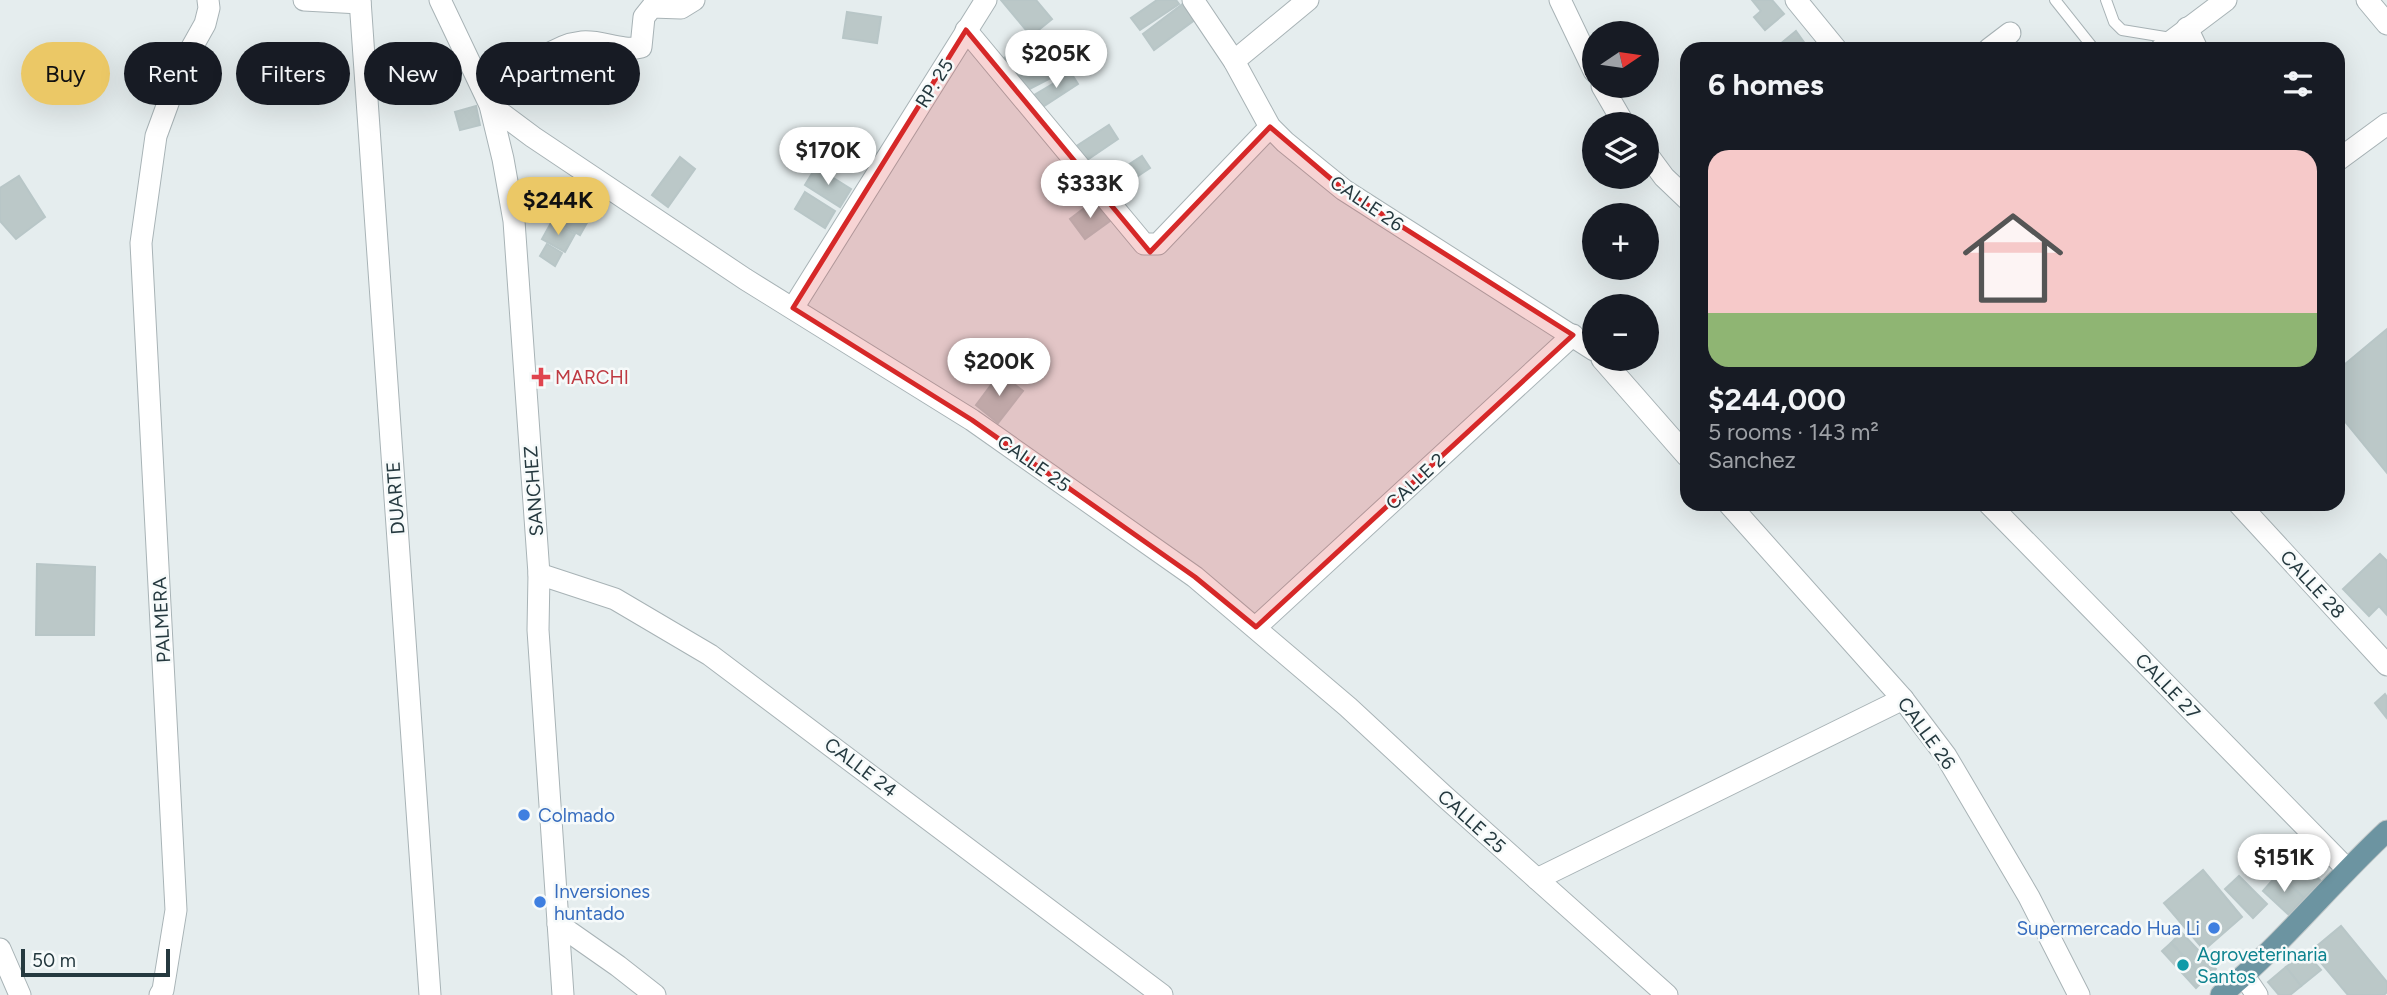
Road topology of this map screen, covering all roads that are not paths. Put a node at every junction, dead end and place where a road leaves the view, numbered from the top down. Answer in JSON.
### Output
{"nodes":[{"id":1,"x":208,"y":0,"type":"edge"},
{"id":2,"x":304,"y":0,"type":"edge"},
{"id":3,"x":440,"y":0,"type":"edge"},
{"id":4,"x":694,"y":0,"type":"edge"},
{"id":5,"x":986,"y":0,"type":"edge"},
{"id":6,"x":1308,"y":0,"type":"edge"},
{"id":7,"x":1560,"y":0,"type":"edge"},
{"id":8,"x":2055,"y":0,"type":"edge"},
{"id":9,"x":2106,"y":0,"type":"edge"},
{"id":10,"x":2226,"y":0,"type":"edge"},
{"id":11,"x":2367,"y":0,"type":"edge"},
{"id":12,"x":360,"y":2,"type":"edge"},
{"id":13,"x":1204,"y":4,"type":"edge"},
{"id":14,"x":1806,"y":4,"type":"edge"},
{"id":15,"x":2387,"y":24,"type":"edge"},
{"id":16,"x":966,"y":30,"type":"junction"},
{"id":17,"x":2010,"y":33,"type":"dead end"},
{"id":18,"x":2175,"y":39,"type":"edge"},
{"id":19,"x":1831,"y":42,"type":"edge"},
{"id":20,"x":1998,"y":42,"type":"edge"},
{"id":21,"x":2088,"y":42,"type":"edge"},
{"id":22,"x":1582,"y":46,"type":"edge"},
{"id":23,"x":640,"y":47,"type":"edge"},
{"id":24,"x":1234,"y":61,"type":"junction"},
{"id":25,"x":476,"y":76,"type":"edge"},
{"id":26,"x":490,"y":105,"type":"joint"},
{"id":27,"x":2387,"y":124,"type":"edge"},
{"id":28,"x":1270,"y":127,"type":"junction"},
{"id":29,"x":2345,"y":155,"type":"edge"},
{"id":30,"x":1659,"y":170,"type":"edge"},
{"id":31,"x":1680,"y":192,"type":"edge"},
{"id":32,"x":793,"y":308,"type":"junction"},
{"id":33,"x":1573,"y":335,"type":"junction"},
{"id":34,"x":1582,"y":341,"type":"edge"},
{"id":35,"x":1613,"y":371,"type":"edge"},
{"id":36,"x":1680,"y":448,"type":"edge"},
{"id":37,"x":1735,"y":511,"type":"edge"},
{"id":38,"x":1996,"y":511,"type":"edge"},
{"id":39,"x":2245,"y":511,"type":"edge"},
{"id":40,"x":539,"y":574,"type":"junction"},
{"id":41,"x":1256,"y":627,"type":"junction"},
{"id":42,"x":2387,"y":665,"type":"edge"},
{"id":43,"x":1903,"y":699,"type":"junction"},
{"id":44,"x":2387,"y":831,"type":"edge"},
{"id":45,"x":2347,"y":869,"type":"junction"},
{"id":46,"x":1537,"y":879,"type":"junction"},
{"id":47,"x":558,"y":924,"type":"junction"},
{"id":48,"x":0,"y":949,"type":"edge"},
{"id":49,"x":5,"y":976,"type":"edge"},
{"id":50,"x":2244,"y":976,"type":"junction"},
{"id":51,"x":20,"y":995,"type":"edge"},
{"id":52,"x":160,"y":995,"type":"edge"},
{"id":53,"x":430,"y":995,"type":"edge"},
{"id":54,"x":563,"y":995,"type":"edge"},
{"id":55,"x":655,"y":995,"type":"edge"},
{"id":56,"x":1162,"y":995,"type":"edge"},
{"id":57,"x":1667,"y":995,"type":"edge"},
{"id":58,"x":2079,"y":995,"type":"edge"},
{"id":59,"x":2221,"y":995,"type":"edge"},
{"id":60,"x":2257,"y":995,"type":"edge"}],
"edges":[{"from":1,"to":52,"type":"street","name":"PALMERA"},
{"from":2,"to":12,"type":"street"},
{"from":3,"to":25,"type":"street","name":"SANCHEZ"},
{"from":4,"to":23,"type":"street"},
{"from":5,"to":16,"type":"street","name":"RP. 25"},
{"from":6,"to":24,"type":"street"},
{"from":7,"to":22,"type":"street"},
{"from":8,"to":21,"type":"lane"},
{"from":9,"to":18,"type":"lane"},
{"from":10,"to":18,"type":"street"},
{"from":11,"to":15,"type":"street"},
{"from":12,"to":53,"type":"street","name":"DUARTE"},
{"from":13,"to":24,"type":"street","name":"CALLE 26"},
{"from":14,"to":19,"type":"street"},
{"from":16,"to":28,"type":"street"},
{"from":16,"to":32,"type":"street","name":"RP. 25"},
{"from":17,"to":20,"type":"street"},
{"from":24,"to":28,"type":"street","name":"CALLE 26"},
{"from":26,"to":32,"type":"street","name":"CALLE 25"},
{"from":26,"to":40,"type":"street","name":"SANCHEZ"},
{"from":27,"to":29,"type":"street"},
{"from":28,"to":33,"type":"street","name":"CALLE 26"},
{"from":30,"to":31,"type":"street"},
{"from":32,"to":41,"type":"street","name":"CALLE 25"},
{"from":33,"to":34,"type":"street","name":"CALLE 26"},
{"from":33,"to":41,"type":"street","name":"CALLE 2"},
{"from":35,"to":36,"type":"street"},
{"from":37,"to":43,"type":"street","name":"CALLE 26"},
{"from":38,"to":45,"type":"street","name":"CALLE 27"},
{"from":39,"to":42,"type":"street","name":"CALLE 28"},
{"from":40,"to":47,"type":"street","name":"SANCHEZ"},
{"from":40,"to":56,"type":"street","name":"CALLE 24"},
{"from":41,"to":46,"type":"street","name":"CALLE 25"},
{"from":43,"to":46,"type":"street"},
{"from":43,"to":58,"type":"street","name":"CALLE 26"},
{"from":44,"to":45,"type":"main road"},
{"from":45,"to":50,"type":"main road"},
{"from":46,"to":57,"type":"street","name":"CALLE 25"},
{"from":47,"to":54,"type":"street","name":"SANCHEZ"},
{"from":47,"to":55,"type":"street"},
{"from":48,"to":49,"type":"street"},
{"from":49,"to":51,"type":"street"},
{"from":50,"to":59,"type":"main road"},
{"from":50,"to":60,"type":"street"}]}
